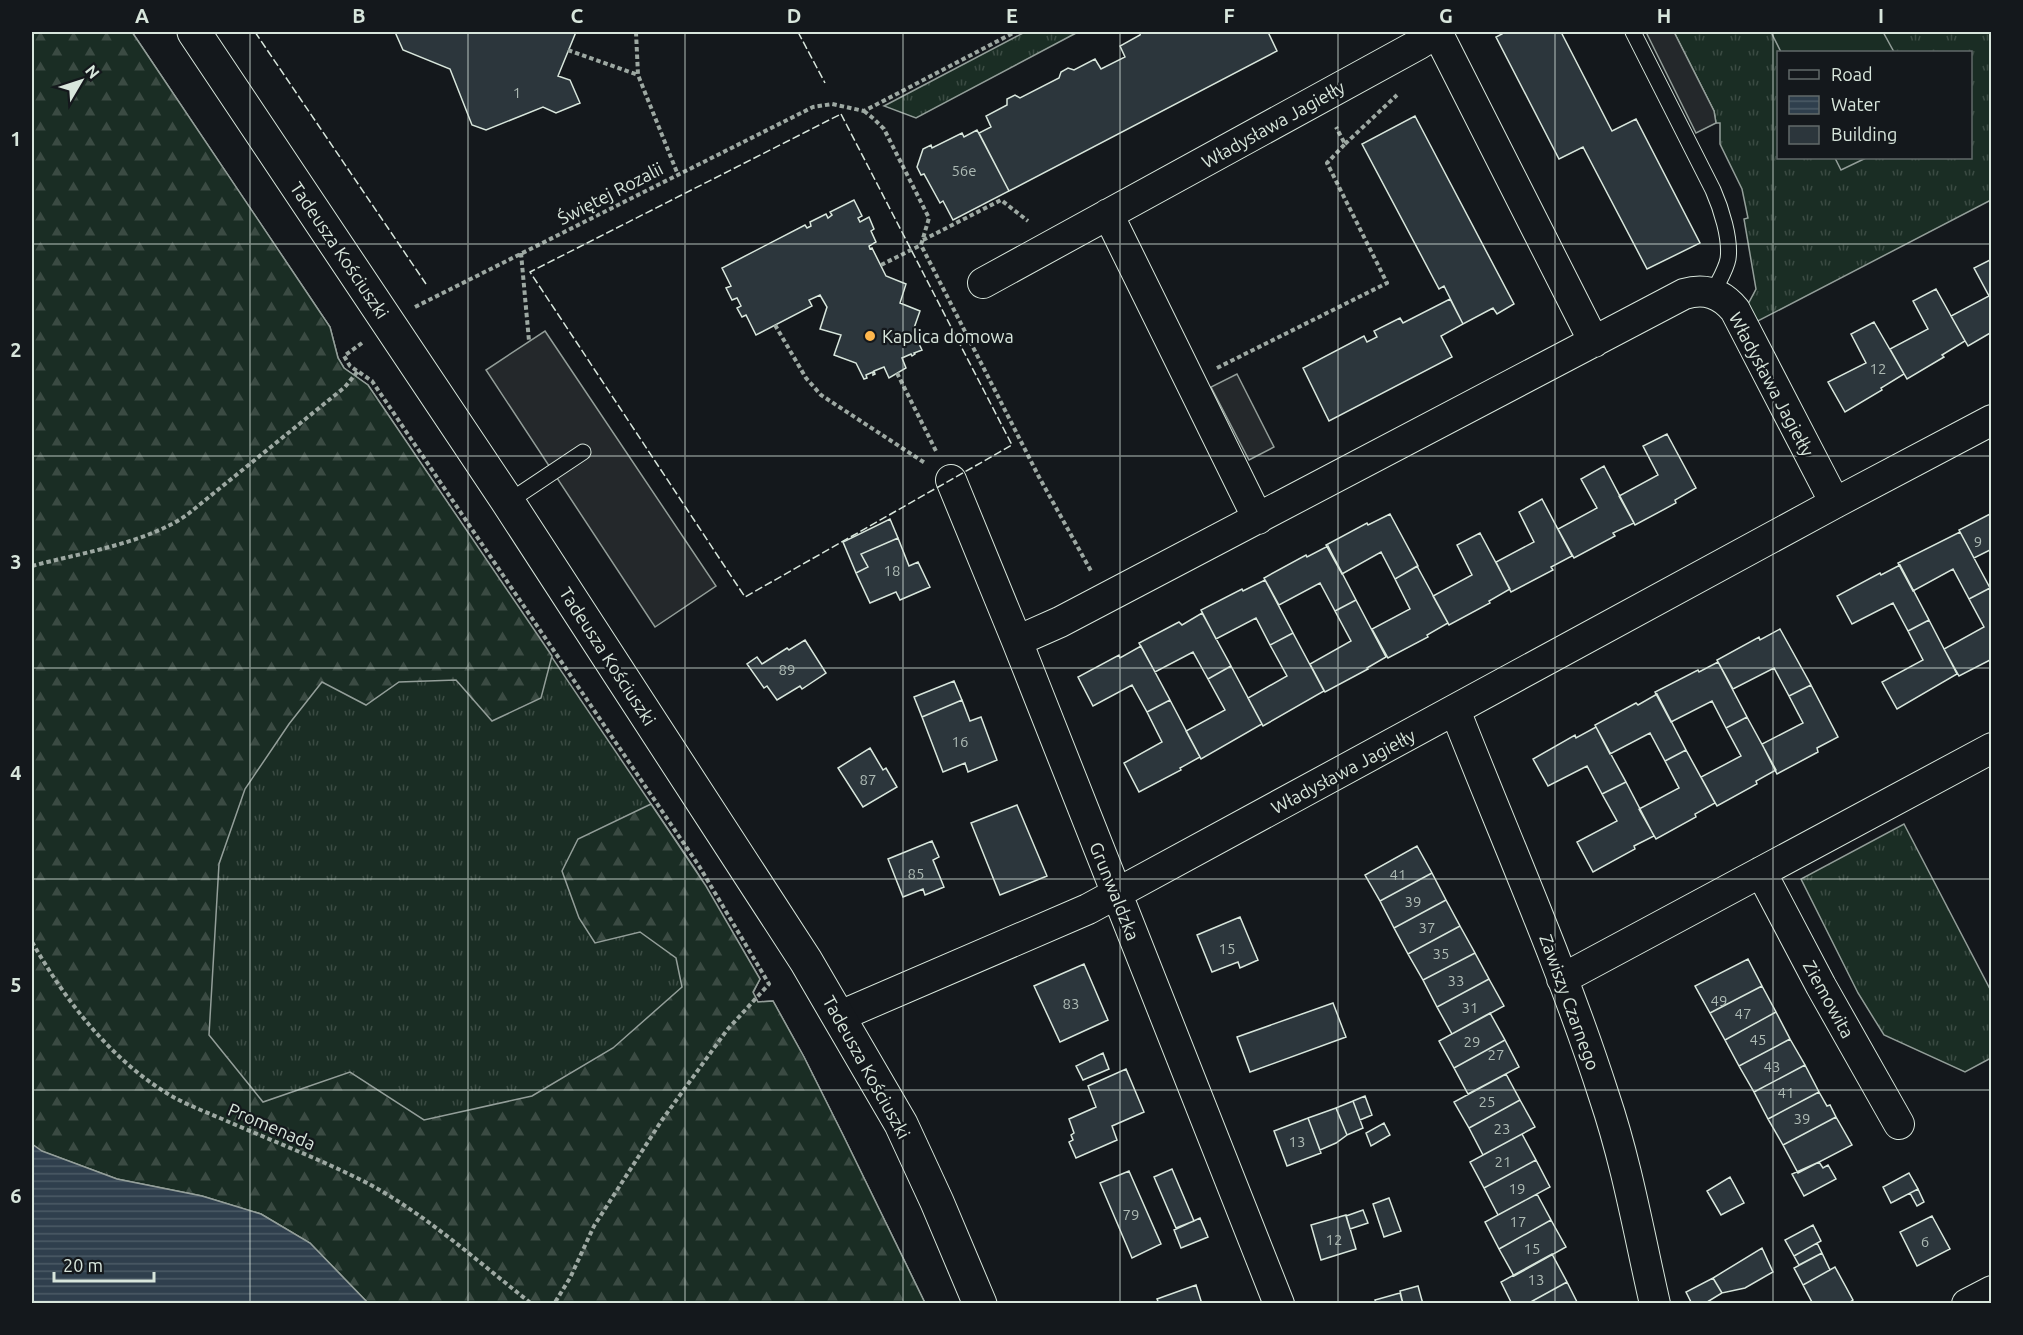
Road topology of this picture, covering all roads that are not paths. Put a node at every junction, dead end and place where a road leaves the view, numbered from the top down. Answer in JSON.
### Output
{"nodes":[{"id":1,"x":194,"y":32,"type":"edge"},
{"id":2,"x":1438,"y":32,"type":"edge"},
{"id":3,"x":1633,"y":32,"type":"edge"},
{"id":4,"x":1108,"y":214,"type":"junction"},
{"id":5,"x":983,"y":283,"type":"dead end"},
{"id":6,"x":1713,"y":293,"type":"junction"},
{"id":7,"x":1594,"y":342,"type":"junction"},
{"id":8,"x":1992,"y":420,"type":"edge"},
{"id":9,"x":583,"y":452,"type":"dead end"},
{"id":10,"x":951,"y":480,"type":"road end"},
{"id":11,"x":508,"y":502,"type":"junction"},
{"id":12,"x":1835,"y":502,"type":"junction"},
{"id":13,"x":1258,"y":519,"type":"junction"},
{"id":14,"x":1017,"y":641,"type":"junction"},
{"id":15,"x":1455,"y":710,"type":"junction"},
{"id":16,"x":1992,"y":748,"type":"edge"},
{"id":17,"x":1761,"y":872,"type":"junction"},
{"id":18,"x":1116,"y":893,"type":"junction"},
{"id":19,"x":1562,"y":979,"type":"junction"},
{"id":20,"x":840,"y":1016,"type":"junction"},
{"id":21,"x":1899,"y":1124,"type":"dead end"},
{"id":22,"x":1992,"y":1291,"type":"edge"},
{"id":23,"x":980,"y":1304,"type":"edge"},
{"id":24,"x":1279,"y":1304,"type":"edge"},
{"id":25,"x":1655,"y":1304,"type":"edge"},
{"id":26,"x":1967,"y":1304,"type":"edge"}],
"edges":[{"from":1,"to":11,"type":"street","name":"Tadeusza Kościuszki"},
{"from":2,"to":4,"type":"street","name":"Władysława Jagiełły"},
{"from":2,"to":7,"type":"street","name":"Władysława Jagiełły"},
{"from":3,"to":6,"type":"lane"},
{"from":4,"to":5,"type":"street","name":"Władysława Jagiełły"},
{"from":4,"to":13,"type":"street"},
{"from":6,"to":7,"type":"street"},
{"from":6,"to":12,"type":"street","name":"Władysława Jagiełły"},
{"from":7,"to":13,"type":"street"},
{"from":8,"to":12,"type":"street","name":"Władysława Jagiełły"},
{"from":9,"to":11,"type":"lane"},
{"from":10,"to":14,"type":"street","name":"Grunwaldzka"},
{"from":11,"to":20,"type":"street","name":"Tadeusza Kościuszki"},
{"from":12,"to":15,"type":"street","name":"Władysława Jagiełły"},
{"from":13,"to":14,"type":"street"},
{"from":14,"to":18,"type":"street","name":"Grunwaldzka"},
{"from":15,"to":18,"type":"street","name":"Władysława Jagiełły"},
{"from":15,"to":19,"type":"street","name":"Zawiszy Czarnego"},
{"from":16,"to":17,"type":"street"},
{"from":17,"to":19,"type":"street"},
{"from":17,"to":21,"type":"street","name":"Ziemowita"},
{"from":18,"to":20,"type":"street","name":"Władysława Jagiełły"},
{"from":18,"to":24,"type":"street","name":"Grunwaldzka"},
{"from":19,"to":25,"type":"street","name":"Zawiszy Czarnego"},
{"from":20,"to":23,"type":"street","name":"Tadeusza Kościuszki"},
{"from":22,"to":26,"type":"street"}]}
